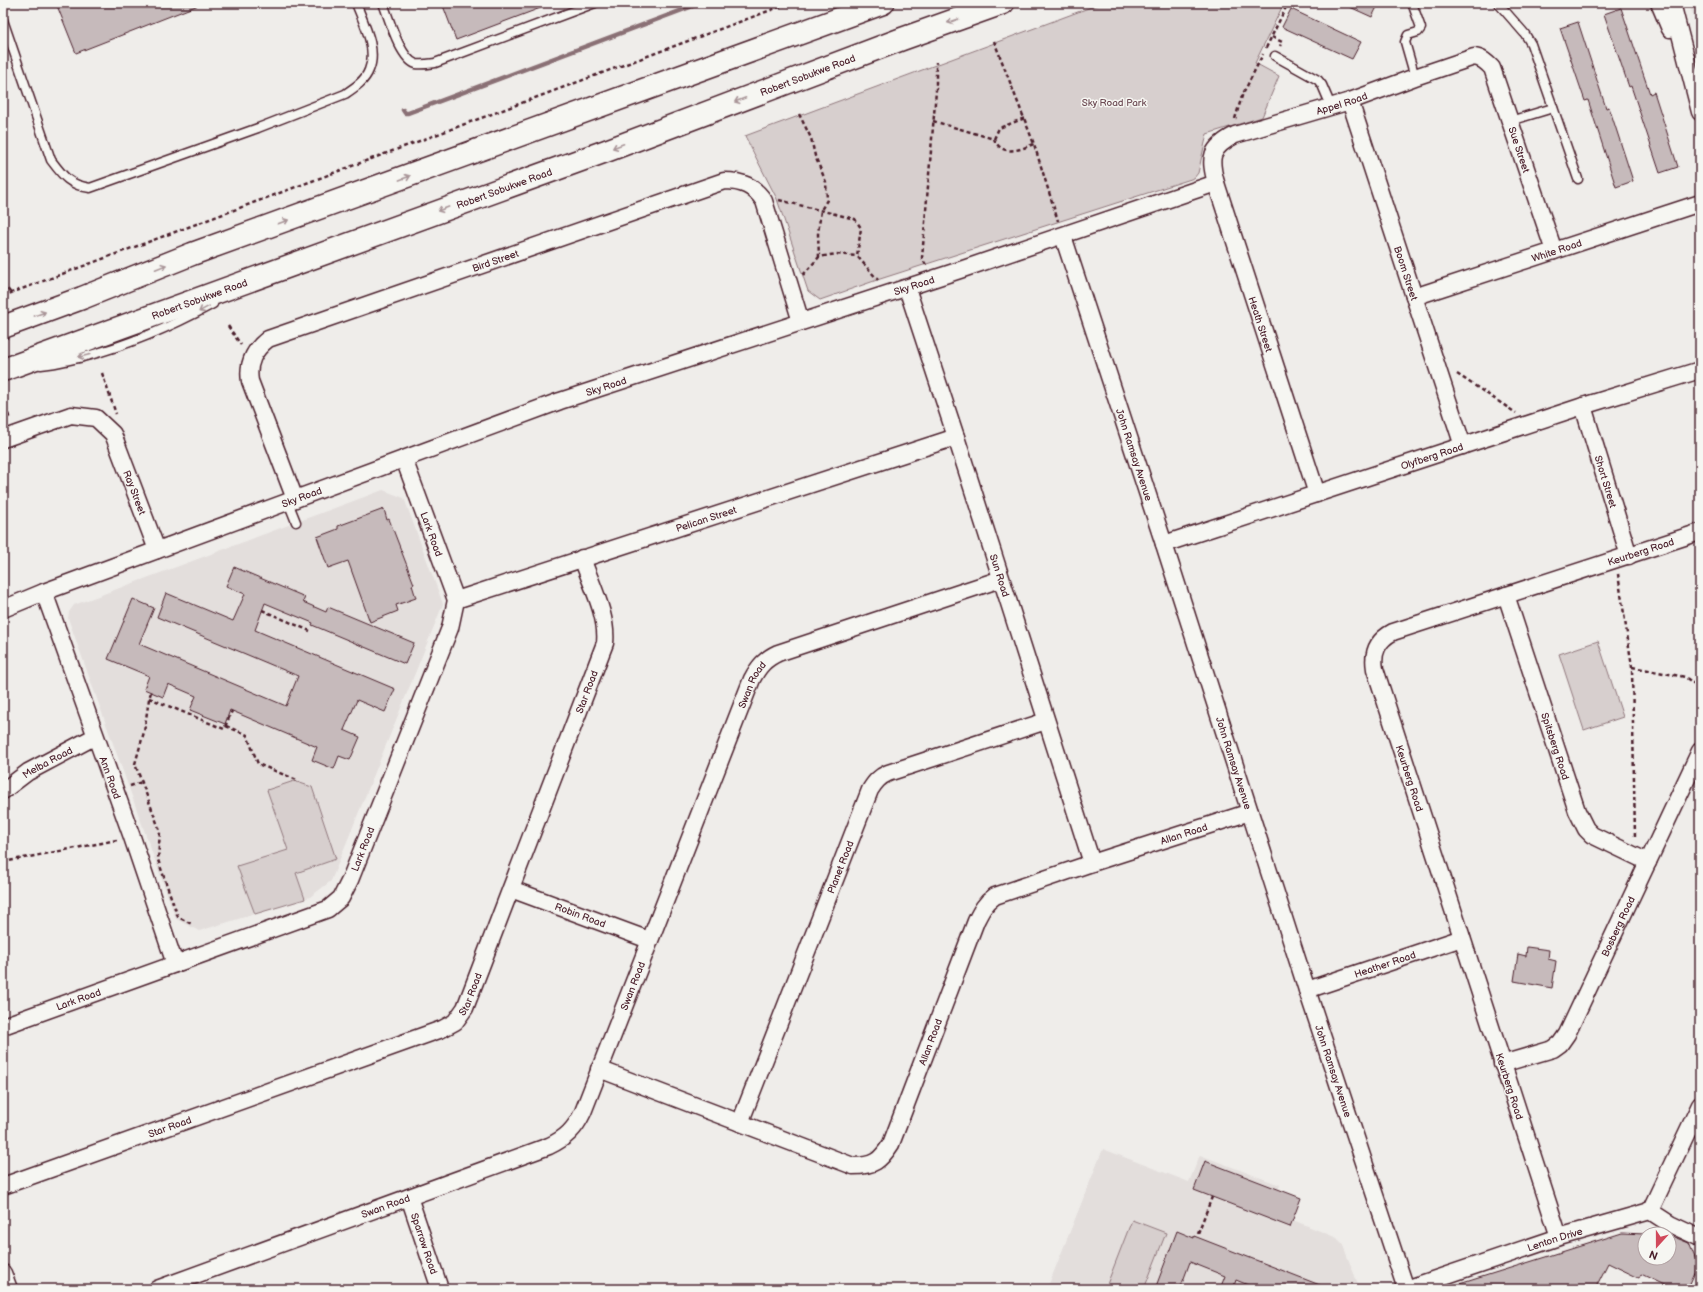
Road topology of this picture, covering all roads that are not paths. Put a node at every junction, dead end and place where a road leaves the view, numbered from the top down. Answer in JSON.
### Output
{"nodes":[{"id":1,"x":356,"y":3,"type":"edge"},
{"id":2,"x":382,"y":3,"type":"edge"},
{"id":3,"x":595,"y":3,"type":"edge"},
{"id":4,"x":883,"y":3,"type":"edge"},
{"id":5,"x":1003,"y":3,"type":"edge"},
{"id":6,"x":1412,"y":3,"type":"edge"},
{"id":7,"x":1498,"y":3,"type":"edge"},
{"id":8,"x":1660,"y":3,"type":"edge"},
{"id":9,"x":1672,"y":3,"type":"edge"},
{"id":10,"x":3,"y":20,"type":"edge"},
{"id":11,"x":1275,"y":56,"type":"dead end"},
{"id":12,"x":1474,"y":57,"type":"joint"},
{"id":13,"x":1415,"y":77,"type":"junction"},
{"id":14,"x":1693,"y":88,"type":"junction"},
{"id":15,"x":1350,"y":101,"type":"junction"},
{"id":16,"x":1331,"y":106,"type":"junction"},
{"id":17,"x":1553,"y":108,"type":"junction"},
{"id":18,"x":1700,"y":112,"type":"edge"},
{"id":19,"x":1510,"y":121,"type":"junction"},
{"id":20,"x":1214,"y":153,"type":"joint"},
{"id":21,"x":1578,"y":180,"type":"dead end"},
{"id":22,"x":1216,"y":184,"type":"junction"},
{"id":23,"x":1700,"y":203,"type":"edge"},
{"id":24,"x":1061,"y":231,"type":"junction"},
{"id":25,"x":1554,"y":251,"type":"junction"},
{"id":26,"x":907,"y":288,"type":"junction"},
{"id":27,"x":1414,"y":297,"type":"junction"},
{"id":28,"x":801,"y":322,"type":"junction"},
{"id":29,"x":3,"y":328,"type":"edge"},
{"id":30,"x":6,"y":369,"type":"edge"},
{"id":31,"x":1700,"y":370,"type":"edge"},
{"id":32,"x":1583,"y":406,"type":"junction"},
{"id":33,"x":956,"y":436,"type":"junction"},
{"id":34,"x":3,"y":439,"type":"edge"},
{"id":35,"x":1463,"y":446,"type":"junction"},
{"id":36,"x":404,"y":459,"type":"junction"},
{"id":37,"x":1317,"y":494,"type":"junction"},
{"id":38,"x":292,"y":501,"type":"junction"},
{"id":39,"x":296,"y":522,"type":"dead end"},
{"id":40,"x":1700,"y":532,"type":"edge"},
{"id":41,"x":1164,"y":544,"type":"junction"},
{"id":42,"x":157,"y":550,"type":"junction"},
{"id":43,"x":582,"y":558,"type":"junction"},
{"id":44,"x":1623,"y":558,"type":"junction"},
{"id":45,"x":1001,"y":578,"type":"junction"},
{"id":46,"x":44,"y":592,"type":"junction"},
{"id":47,"x":1506,"y":595,"type":"junction"},
{"id":48,"x":456,"y":600,"type":"junction"},
{"id":49,"x":3,"y":609,"type":"edge"},
{"id":50,"x":1046,"y":721,"type":"junction"},
{"id":51,"x":94,"y":737,"type":"junction"},
{"id":52,"x":1700,"y":752,"type":"edge"},
{"id":53,"x":3,"y":791,"type":"edge"},
{"id":54,"x":1250,"y":812,"type":"junction"},
{"id":55,"x":1648,"y":862,"type":"junction"},
{"id":56,"x":1092,"y":863,"type":"junction"},
{"id":57,"x":511,"y":888,"type":"junction"},
{"id":58,"x":1462,"y":938,"type":"junction"},
{"id":59,"x":649,"y":940,"type":"junction"},
{"id":60,"x":175,"y":964,"type":"junction"},
{"id":61,"x":1307,"y":990,"type":"junction"},
{"id":62,"x":3,"y":1026,"type":"edge"},
{"id":63,"x":1502,"y":1064,"type":"junction"},
{"id":64,"x":599,"y":1069,"type":"junction"},
{"id":65,"x":1700,"y":1105,"type":"edge"},
{"id":66,"x":740,"y":1123,"type":"junction"},
{"id":67,"x":3,"y":1186,"type":"edge"},
{"id":68,"x":409,"y":1197,"type":"junction"},
{"id":69,"x":1650,"y":1211,"type":"junction"},
{"id":70,"x":1559,"y":1237,"type":"junction"},
{"id":71,"x":1700,"y":1238,"type":"edge"},
{"id":72,"x":3,"y":1273,"type":"edge"},
{"id":73,"x":9,"y":1289,"type":"edge"},
{"id":74,"x":157,"y":1289,"type":"edge"},
{"id":75,"x":440,"y":1289,"type":"edge"},
{"id":76,"x":1406,"y":1289,"type":"edge"}],
"edges":[{"from":1,"to":10,"type":"lane"},
{"from":2,"to":3,"type":"lane"},
{"from":29,"to":4,"type":"main road","one_way":true},
{"from":5,"to":30,"type":"main road","name":"Robert Sobukwe Road","one_way":true},
{"from":6,"to":13,"type":"lane"},
{"from":7,"to":17,"type":"lane"},
{"from":8,"to":14,"type":"street"},
{"from":9,"to":14,"type":"street"},
{"from":11,"to":16,"type":"lane"},
{"from":12,"to":13,"type":"street","name":"Appel Road"},
{"from":12,"to":19,"type":"street","name":"Sue Street"},
{"from":13,"to":15,"type":"street","name":"Appel Road"},
{"from":14,"to":18,"type":"street"},
{"from":15,"to":16,"type":"street","name":"Appel Road"},
{"from":15,"to":27,"type":"street","name":"Boom Street"},
{"from":16,"to":20,"type":"street","name":"Appel Road"},
{"from":17,"to":19,"type":"lane"},
{"from":17,"to":21,"type":"lane"},
{"from":19,"to":25,"type":"street","name":"Sue Street"},
{"from":20,"to":22,"type":"street","name":"Heath Street"},
{"from":22,"to":24,"type":"street","name":"Sky Road"},
{"from":22,"to":37,"type":"street","name":"Heath Street"},
{"from":23,"to":25,"type":"street","name":"White Road"},
{"from":24,"to":26,"type":"street","name":"Sky Road"},
{"from":24,"to":41,"type":"street","name":"John Ramsay Avenue"},
{"from":25,"to":27,"type":"street","name":"White Road"},
{"from":26,"to":28,"type":"street","name":"Sky Road"},
{"from":26,"to":33,"type":"street","name":"Sun Road"},
{"from":27,"to":35,"type":"street","name":"Boom Street"},
{"from":28,"to":36,"type":"street","name":"Sky Road"},
{"from":28,"to":38,"type":"street","name":"Bird Street"},
{"from":31,"to":32,"type":"street","name":"Olyfberg Road"},
{"from":32,"to":35,"type":"street","name":"Olyfberg Road"},
{"from":32,"to":44,"type":"street","name":"Short Street"},
{"from":33,"to":43,"type":"street","name":"Pelican Street"},
{"from":33,"to":45,"type":"street","name":"Sun Road"},
{"from":34,"to":42,"type":"street","name":"Ray Street"},
{"from":35,"to":37,"type":"street","name":"Olyfberg Road"},
{"from":36,"to":38,"type":"street","name":"Sky Road"},
{"from":36,"to":48,"type":"street","name":"Lark Road"},
{"from":37,"to":41,"type":"street","name":"Olyfberg Road"},
{"from":38,"to":39,"type":"lane"},
{"from":38,"to":42,"type":"street","name":"Sky Road"},
{"from":40,"to":44,"type":"street","name":"Keurberg Road"},
{"from":41,"to":54,"type":"street","name":"John Ramsay Avenue"},
{"from":42,"to":46,"type":"street","name":"Sky Road"},
{"from":43,"to":48,"type":"street","name":"Pelican Street"},
{"from":43,"to":57,"type":"street","name":"Star Road"},
{"from":44,"to":47,"type":"street","name":"Keurberg Road"},
{"from":45,"to":50,"type":"street","name":"Sun Road"},
{"from":45,"to":59,"type":"street","name":"Swan Road"},
{"from":46,"to":49,"type":"street","name":"Sky Road"},
{"from":46,"to":51,"type":"street","name":"Ann Road"},
{"from":47,"to":55,"type":"street","name":"Spitsberg Road"},
{"from":47,"to":58,"type":"street","name":"Keurberg Road"},
{"from":48,"to":60,"type":"street","name":"Lark Road"},
{"from":50,"to":56,"type":"street","name":"Sun Road"},
{"from":50,"to":66,"type":"street","name":"Planet Road"},
{"from":51,"to":53,"type":"street","name":"Melba Road"},
{"from":51,"to":60,"type":"street","name":"Ann Road"},
{"from":52,"to":55,"type":"street","name":"Bosberg Road"},
{"from":54,"to":56,"type":"street","name":"Allan Road"},
{"from":54,"to":61,"type":"street","name":"John Ramsay Avenue"},
{"from":55,"to":63,"type":"street","name":"Bosberg Road"},
{"from":56,"to":66,"type":"street","name":"Allan Road"},
{"from":57,"to":59,"type":"street","name":"Robin Road"},
{"from":57,"to":67,"type":"street","name":"Star Road"},
{"from":58,"to":61,"type":"street","name":"Heather Road"},
{"from":58,"to":63,"type":"street","name":"Keurberg Road"},
{"from":59,"to":64,"type":"street","name":"Swan Road"},
{"from":60,"to":62,"type":"street","name":"Lark Road"},
{"from":61,"to":76,"type":"street","name":"John Ramsay Avenue"},
{"from":63,"to":70,"type":"street","name":"Keurberg Road"},
{"from":64,"to":66,"type":"street","name":"Allan Road"},
{"from":64,"to":68,"type":"street","name":"Swan Road"},
{"from":65,"to":69,"type":"street"},
{"from":68,"to":74,"type":"street","name":"Swan Road"},
{"from":68,"to":75,"type":"street","name":"Sparrow Road"},
{"from":69,"to":70,"type":"street","name":"Lenton Drive"},
{"from":69,"to":71,"type":"street"},
{"from":70,"to":76,"type":"street","name":"Lenton Drive"},
{"from":72,"to":73,"type":"street"}]}
